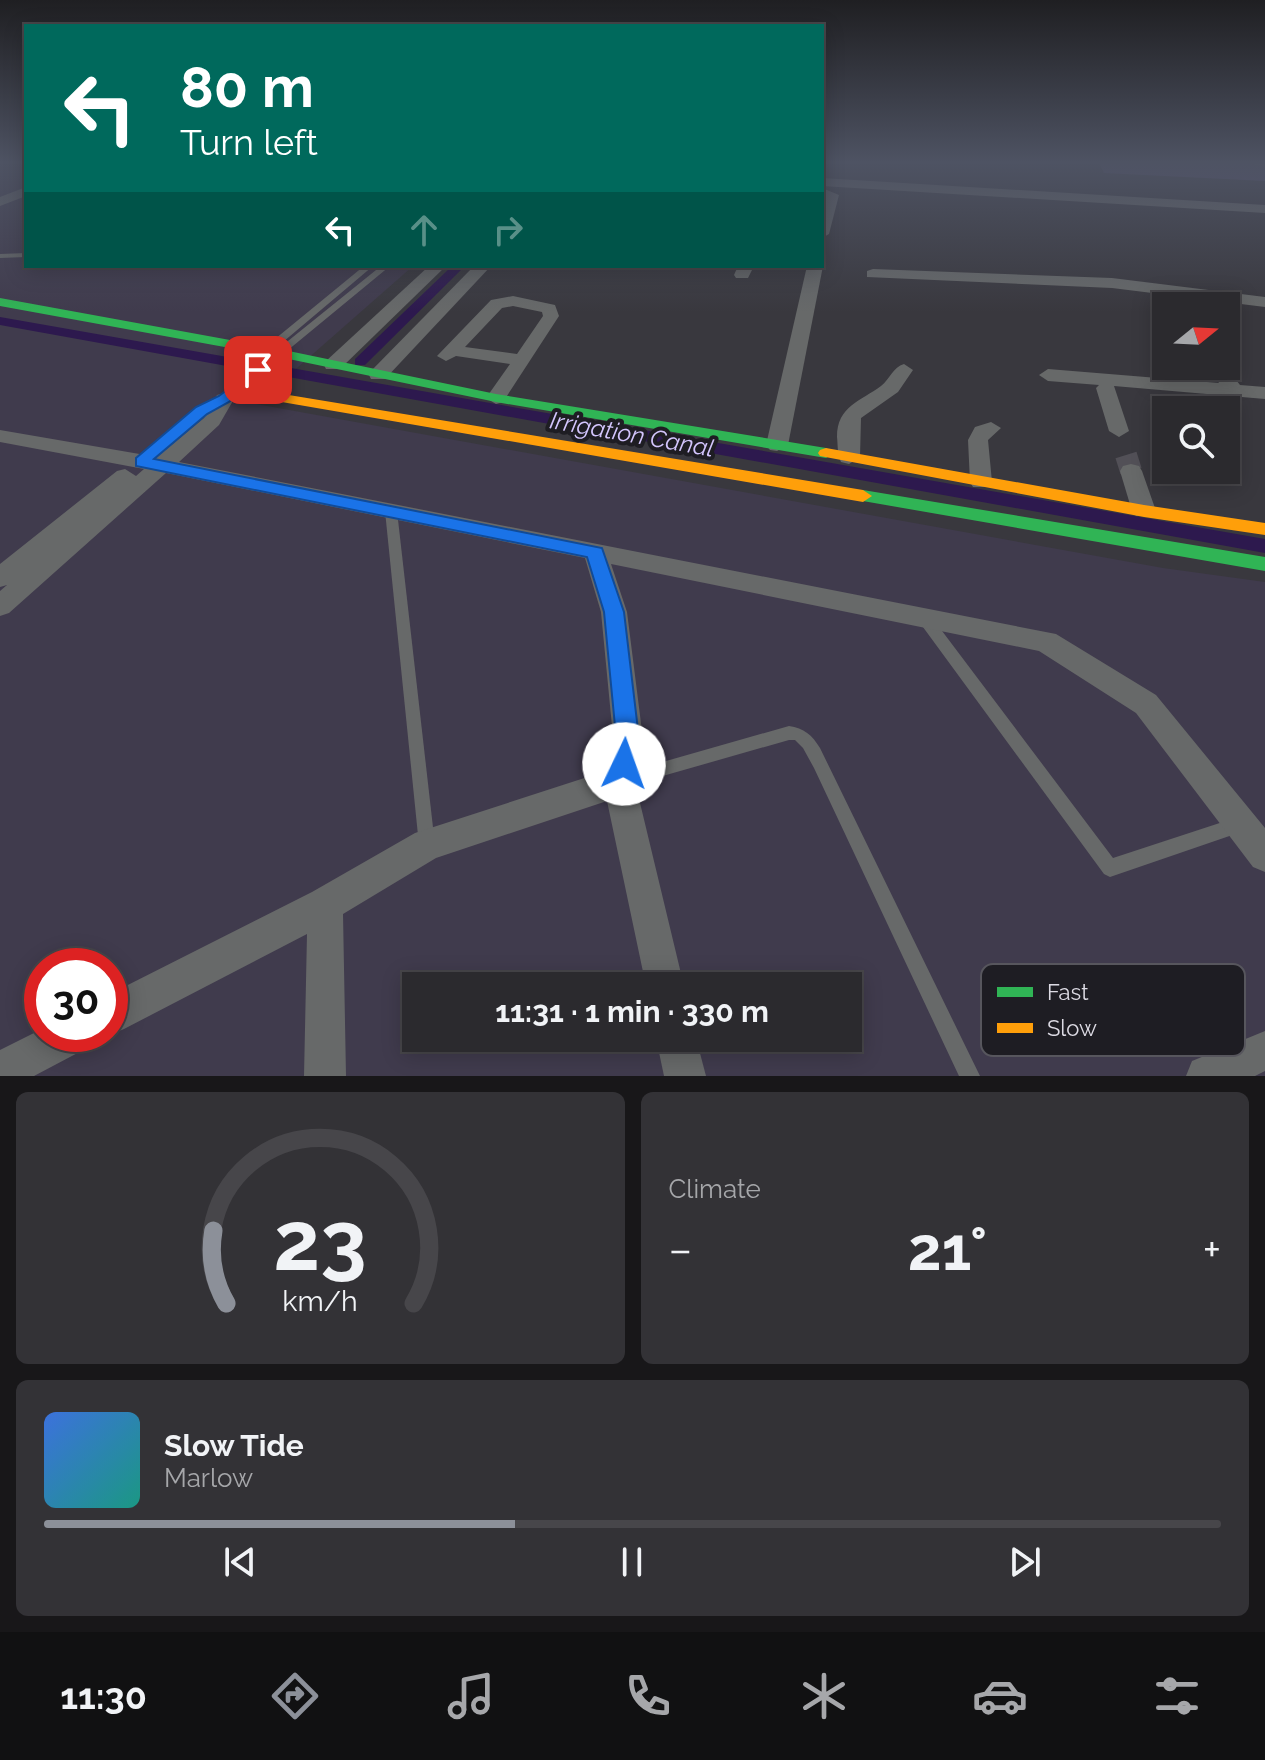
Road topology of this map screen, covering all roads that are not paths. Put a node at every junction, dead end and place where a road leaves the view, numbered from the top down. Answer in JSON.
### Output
{"nodes":[{"id":1,"x":24,"y":255,"type":"edge"},
{"id":2,"x":0,"y":256,"type":"edge"},
{"id":3,"x":367,"y":268,"type":"edge"},
{"id":4,"x":384,"y":268,"type":"edge"},
{"id":5,"x":436,"y":268,"type":"edge"},
{"id":6,"x":481,"y":268,"type":"edge"},
{"id":7,"x":815,"y":268,"type":"edge"},
{"id":8,"x":873,"y":274,"type":"dead end"},
{"id":9,"x":1150,"y":288,"type":"junction"},
{"id":10,"x":1153,"y":292,"type":"edge"},
{"id":11,"x":0,"y":302,"type":"edge"},
{"id":12,"x":1265,"y":302,"type":"edge"},
{"id":13,"x":521,"y":360,"type":"junction"},
{"id":14,"x":333,"y":365,"type":"junction"},
{"id":15,"x":904,"y":370,"type":"dead end"},
{"id":16,"x":253,"y":375,"type":"junction"},
{"id":17,"x":1048,"y":375,"type":"dead end"},
{"id":18,"x":391,"y":380,"type":"junction"},
{"id":19,"x":1226,"y":380,"type":"edge"},
{"id":20,"x":1106,"y":388,"type":"dead end"},
{"id":21,"x":1235,"y":391,"type":"junction"},
{"id":22,"x":1265,"y":393,"type":"edge"},
{"id":23,"x":496,"y":398,"type":"junction"},
{"id":24,"x":375,"y":408,"type":"junction"},
{"id":25,"x":991,"y":428,"type":"dead end"},
{"id":26,"x":0,"y":436,"type":"edge"},
{"id":27,"x":777,"y":445,"type":"junction"},
{"id":28,"x":849,"y":457,"type":"junction"},
{"id":29,"x":151,"y":463,"type":"junction"},
{"id":30,"x":981,"y":482,"type":"junction"},
{"id":31,"x":391,"y":511,"type":"junction"},
{"id":32,"x":1144,"y":511,"type":"junction"},
{"id":33,"x":1265,"y":529,"type":"edge"},
{"id":34,"x":595,"y":552,"type":"junction"},
{"id":35,"x":1265,"y":564,"type":"edge"},
{"id":36,"x":0,"y":578,"type":"edge"},
{"id":37,"x":0,"y":606,"type":"edge"},
{"id":38,"x":924,"y":618,"type":"junction"},
{"id":39,"x":619,"y":782,"type":"junction"},
{"id":40,"x":1241,"y":824,"type":"junction"},
{"id":41,"x":427,"y":845,"type":"junction"},
{"id":42,"x":1265,"y":855,"type":"edge"},
{"id":43,"x":325,"y":905,"type":"junction"},
{"id":44,"x":662,"y":972,"type":"edge"},
{"id":45,"x":128,"y":1006,"type":"edge"},
{"id":46,"x":1265,"y":1051,"type":"edge"},
{"id":47,"x":38,"y":1052,"type":"edge"},
{"id":48,"x":679,"y":1052,"type":"edge"},
{"id":49,"x":0,"y":1072,"type":"edge"},
{"id":50,"x":325,"y":1076,"type":"edge"},
{"id":51,"x":685,"y":1076,"type":"edge"},
{"id":52,"x":970,"y":1076,"type":"edge"},
{"id":53,"x":1207,"y":1076,"type":"edge"}],
"edges":[{"from":1,"to":2,"type":"lane"},
{"from":3,"to":16,"type":"lane"},
{"from":4,"to":16,"type":"lane"},
{"from":5,"to":14,"type":"street"},
{"from":6,"to":18,"type":"street"},
{"from":7,"to":27,"type":"street"},
{"from":8,"to":9,"type":"street"},
{"from":9,"to":10,"type":"street"},
{"from":9,"to":12,"type":"street"},
{"from":11,"to":16,"type":"street"},
{"from":13,"to":13,"type":"street"},
{"from":13,"to":23,"type":"street"},
{"from":14,"to":16,"type":"street"},
{"from":14,"to":18,"type":"street"},
{"from":15,"to":28,"type":"street"},
{"from":16,"to":24,"type":"street"},
{"from":16,"to":29,"type":"street"},
{"from":17,"to":21,"type":"street"},
{"from":18,"to":23,"type":"street"},
{"from":18,"to":24,"type":"street"},
{"from":19,"to":21,"type":"street"},
{"from":20,"to":32,"type":"street"},
{"from":21,"to":22,"type":"street"},
{"from":23,"to":27,"type":"street"},
{"from":24,"to":35,"type":"street"},
{"from":25,"to":30,"type":"street"},
{"from":26,"to":29,"type":"street"},
{"from":27,"to":28,"type":"street"},
{"from":28,"to":30,"type":"street"},
{"from":29,"to":31,"type":"street"},
{"from":29,"to":36,"type":"street"},
{"from":29,"to":37,"type":"street"},
{"from":30,"to":32,"type":"street"},
{"from":31,"to":34,"type":"street"},
{"from":31,"to":41,"type":"lane"},
{"from":32,"to":33,"type":"street"},
{"from":34,"to":38,"type":"street"},
{"from":34,"to":39,"type":"street"},
{"from":38,"to":40,"type":"street"},
{"from":38,"to":40,"type":"lane"},
{"from":39,"to":41,"type":"street"},
{"from":39,"to":44,"type":"street"},
{"from":39,"to":52,"type":"lane"},
{"from":40,"to":42,"type":"street"},
{"from":41,"to":43,"type":"street"},
{"from":43,"to":45,"type":"street"},
{"from":43,"to":50,"type":"street"},
{"from":46,"to":53,"type":"street"},
{"from":47,"to":49,"type":"street"},
{"from":48,"to":51,"type":"street"}]}
